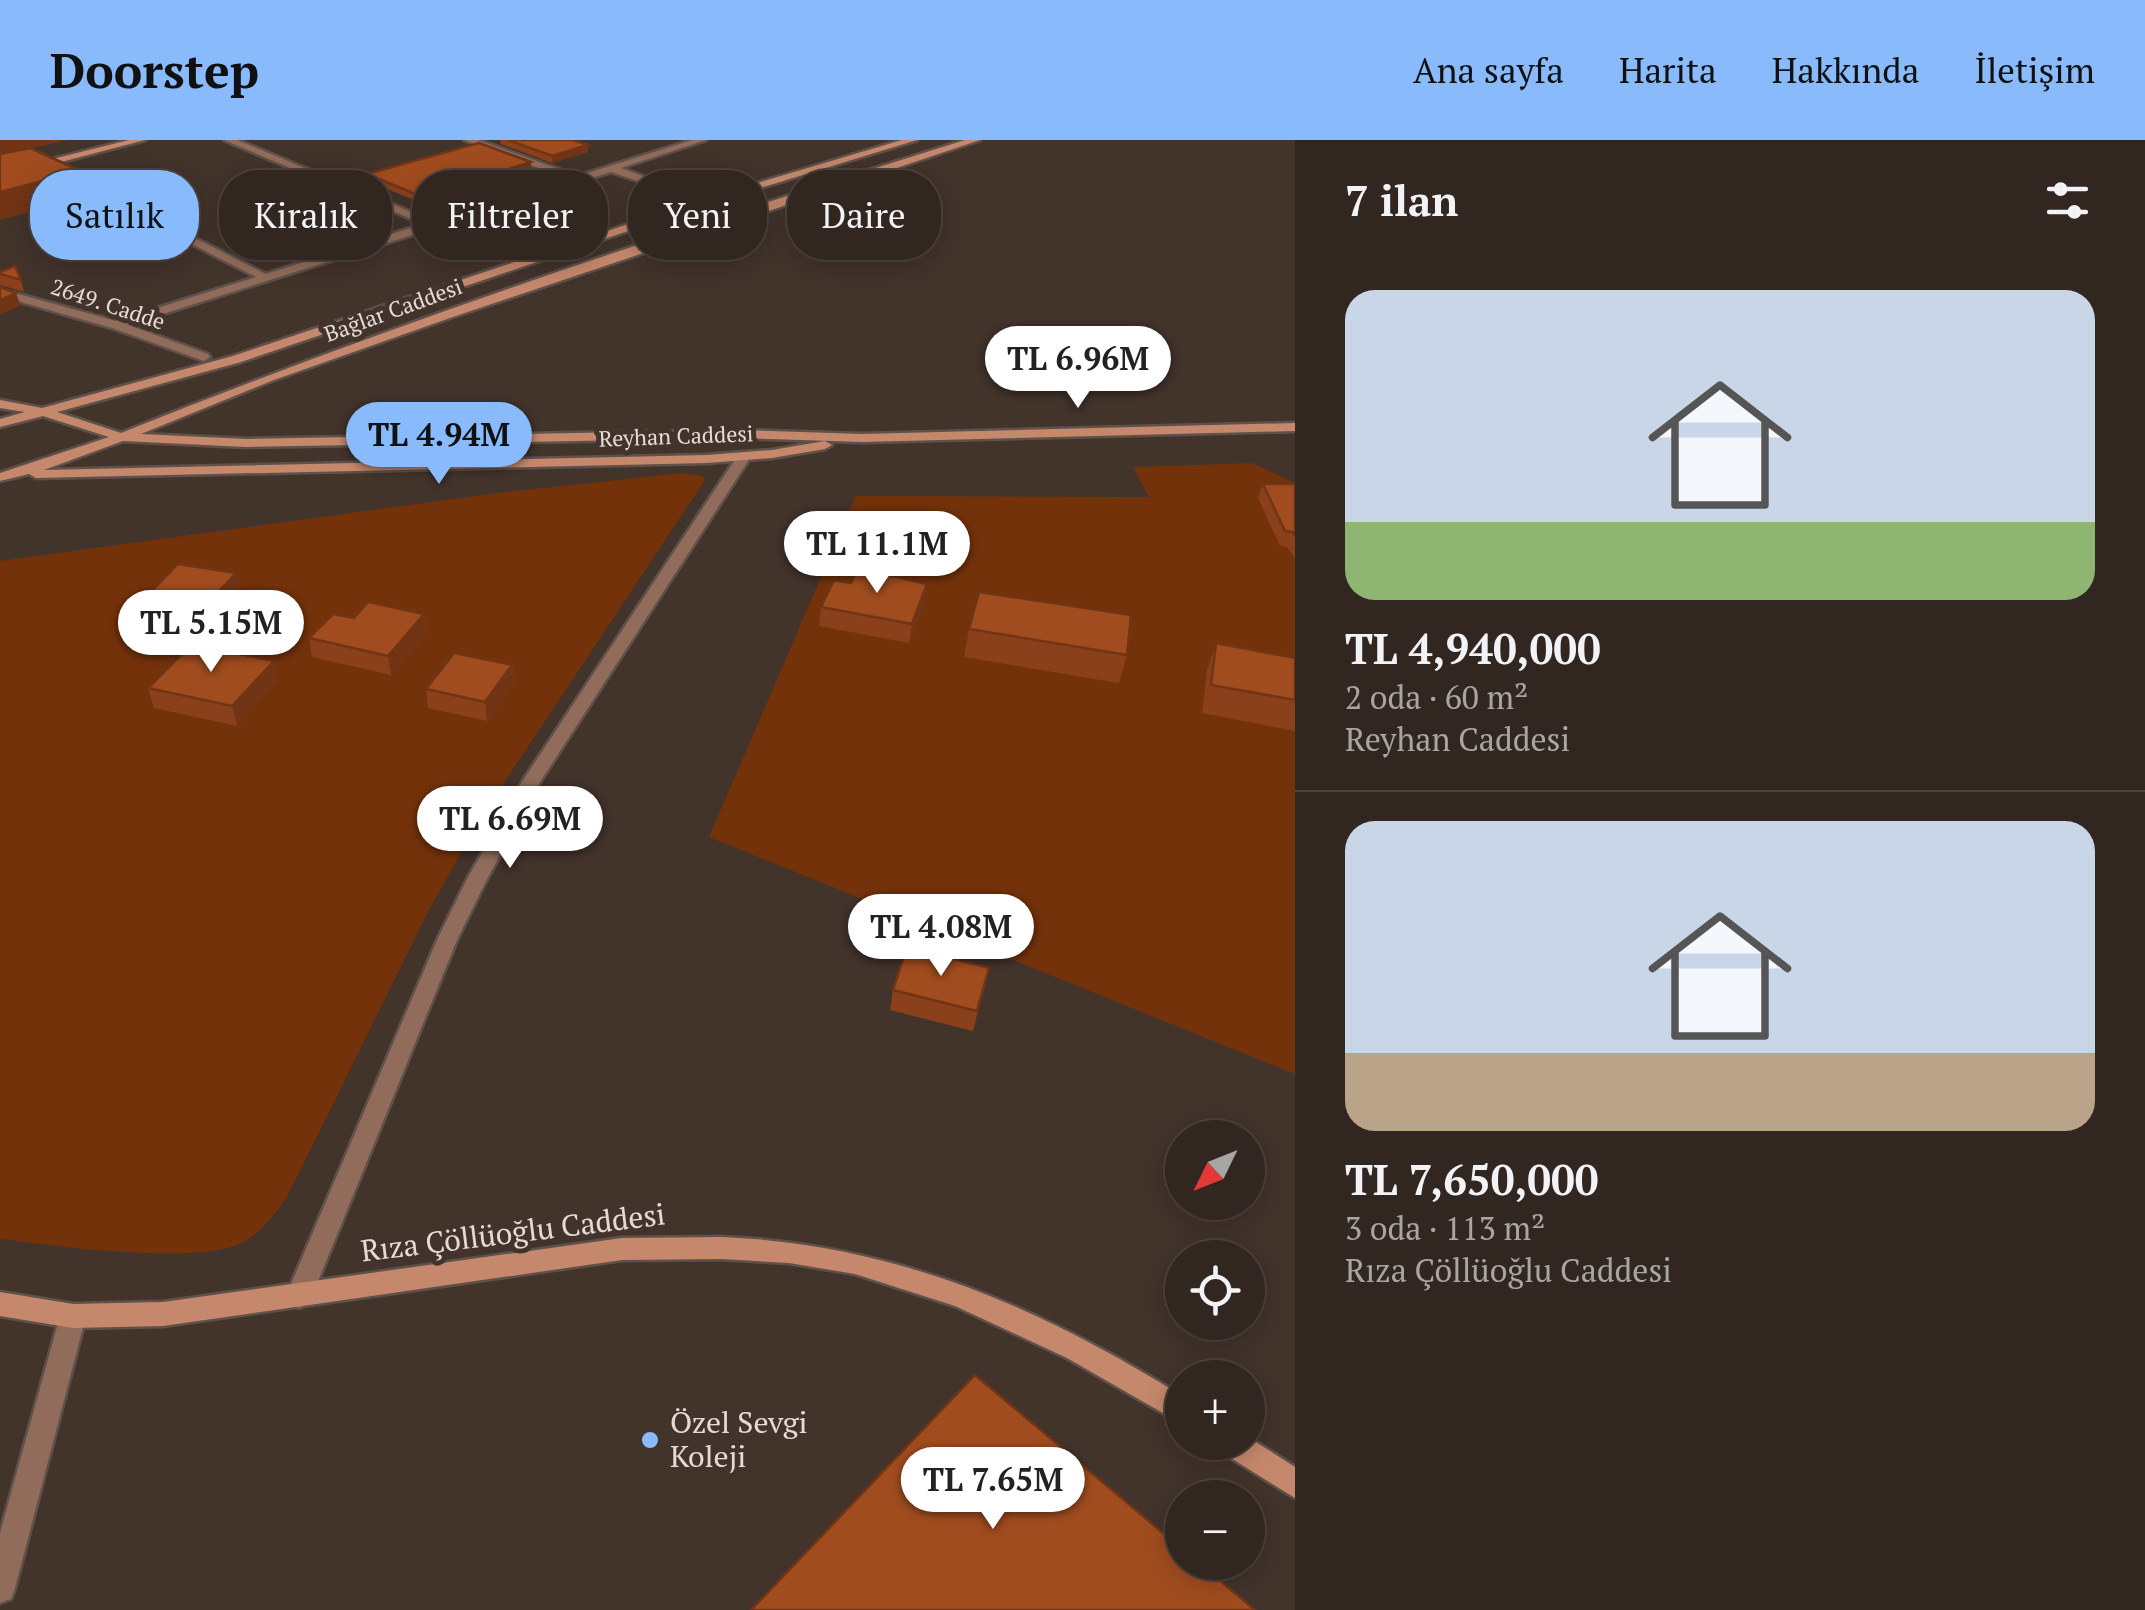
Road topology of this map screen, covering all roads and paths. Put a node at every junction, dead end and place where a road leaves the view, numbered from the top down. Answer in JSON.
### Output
{"nodes":[{"id":1,"x":140,"y":140,"type":"edge"},
{"id":2,"x":229,"y":140,"type":"edge"},
{"id":3,"x":470,"y":140,"type":"edge"},
{"id":4,"x":698,"y":140,"type":"edge"},
{"id":5,"x":912,"y":140,"type":"edge"},
{"id":6,"x":975,"y":140,"type":"edge"},
{"id":7,"x":42,"y":164,"type":"junction"},
{"id":8,"x":610,"y":168,"type":"junction"},
{"id":9,"x":554,"y":170,"type":"edge"},
{"id":10,"x":603,"y":170,"type":"edge"},
{"id":11,"x":0,"y":174,"type":"edge"},
{"id":12,"x":628,"y":174,"type":"edge"},
{"id":13,"x":767,"y":183,"type":"edge"},
{"id":14,"x":412,"y":216,"type":"edge"},
{"id":15,"x":628,"y":227,"type":"edge"},
{"id":16,"x":412,"y":230,"type":"edge"},
{"id":17,"x":262,"y":276,"type":"junction"},
{"id":18,"x":0,"y":292,"type":"edge"},
{"id":19,"x":116,"y":325,"type":"junction"},
{"id":20,"x":204,"y":356,"type":"dead end"},
{"id":21,"x":0,"y":404,"type":"edge"},
{"id":22,"x":45,"y":412,"type":"junction"},
{"id":23,"x":0,"y":422,"type":"edge"},
{"id":24,"x":1295,"y":427,"type":"edge"},
{"id":25,"x":120,"y":436,"type":"junction"},
{"id":26,"x":862,"y":438,"type":"junction"},
{"id":27,"x":743,"y":458,"type":"junction"},
{"id":28,"x":4,"y":474,"type":"edge"},
{"id":29,"x":299,"y":1296,"type":"junction"},
{"id":30,"x":0,"y":1304,"type":"edge"},
{"id":31,"x":74,"y":1316,"type":"junction"},
{"id":32,"x":1165,"y":1401,"type":"edge"},
{"id":33,"x":1259,"y":1460,"type":"edge"},
{"id":34,"x":1295,"y":1484,"type":"edge"},
{"id":35,"x":0,"y":1588,"type":"edge"}],
"edges":[{"from":1,"to":7,"type":"main road"},
{"from":2,"to":14,"type":"street"},
{"from":3,"to":9,"type":"street"},
{"from":4,"to":8,"type":"street"},
{"from":5,"to":13,"type":"main road","name":"Bağlar Caddesi"},
{"from":6,"to":25,"type":"main road","name":"Bağlar Caddesi"},
{"from":7,"to":11,"type":"main road"},
{"from":7,"to":17,"type":"street"},
{"from":8,"to":10,"type":"street"},
{"from":8,"to":12,"type":"street"},
{"from":15,"to":22,"type":"main road","name":"Bağlar Caddesi"},
{"from":16,"to":17,"type":"street"},
{"from":17,"to":19,"type":"street"},
{"from":18,"to":19,"type":"street","name":"2649. Cadde"},
{"from":19,"to":20,"type":"street","name":"2649. Cadde"},
{"from":21,"to":22,"type":"main road"},
{"from":22,"to":23,"type":"main road","name":"Bağlar Caddesi"},
{"from":22,"to":25,"type":"main road"},
{"from":24,"to":26,"type":"main road","name":"Reyhan Caddesi"},
{"from":25,"to":26,"type":"main road","name":"Reyhan Caddesi"},
{"from":25,"to":28,"type":"main road","name":"Bağlar Caddesi"},
{"from":26,"to":27,"type":"main road","name":"Reyhan Caddesi"},
{"from":27,"to":28,"type":"main road","name":"Reyhan Caddesi"},
{"from":27,"to":29,"type":"street"},
{"from":29,"to":31,"type":"main road","name":"Rıza Çöllüoğlu Caddesi"},
{"from":29,"to":32,"type":"main road","name":"Rıza Çöllüoğlu Caddesi"},
{"from":30,"to":31,"type":"main road","name":"Rıza Çöllüoğlu Caddesi"},
{"from":31,"to":35,"type":"street"},
{"from":33,"to":34,"type":"main road"}]}
